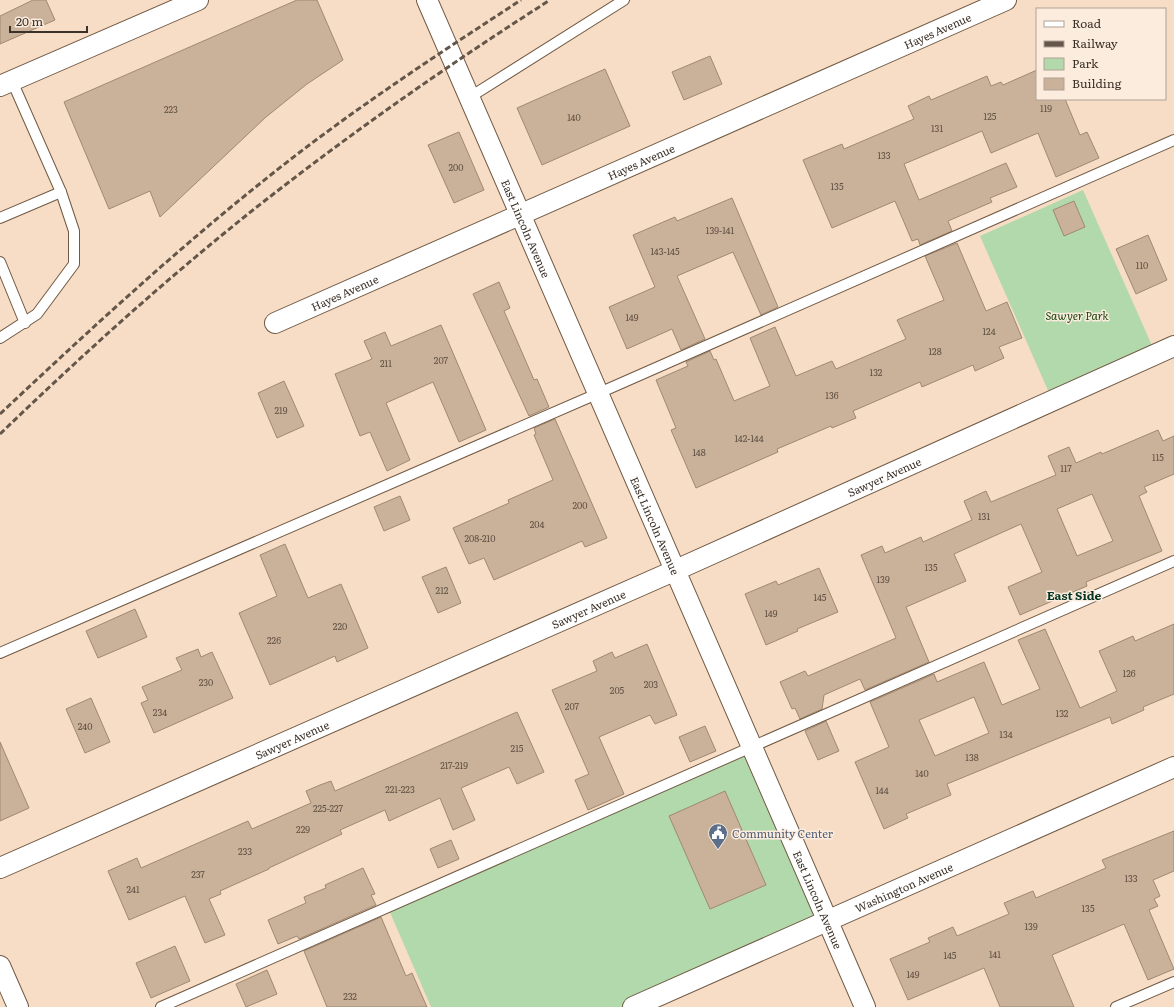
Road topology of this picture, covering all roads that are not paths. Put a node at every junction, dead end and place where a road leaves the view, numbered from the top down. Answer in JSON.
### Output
{"nodes":[{"id":1,"x":198,"y":0,"type":"edge"},
{"id":2,"x":427,"y":0,"type":"edge"},
{"id":3,"x":624,"y":0,"type":"edge"},
{"id":4,"x":1006,"y":0,"type":"edge"},
{"id":5,"x":6,"y":83,"type":"edge"},
{"id":6,"x":470,"y":97,"type":"junction"},
{"id":7,"x":1174,"y":140,"type":"edge"},
{"id":8,"x":61,"y":192,"type":"junction"},
{"id":9,"x":521,"y":215,"type":"junction"},
{"id":10,"x":0,"y":218,"type":"edge"},
{"id":11,"x":1,"y":267,"type":"edge"},
{"id":12,"x":25,"y":323,"type":"junction"},
{"id":13,"x":275,"y":323,"type":"dead end"},
{"id":14,"x":0,"y":338,"type":"edge"},
{"id":15,"x":1174,"y":346,"type":"edge"},
{"id":16,"x":599,"y":393,"type":"junction"},
{"id":17,"x":1174,"y":561,"type":"edge"},
{"id":18,"x":676,"y":570,"type":"junction"},
{"id":19,"x":0,"y":653,"type":"edge"},
{"id":20,"x":752,"y":747,"type":"junction"},
{"id":21,"x":1174,"y":767,"type":"edge"},
{"id":22,"x":0,"y":868,"type":"edge"},
{"id":23,"x":828,"y":921,"type":"junction"},
{"id":24,"x":0,"y":966,"type":"edge"},
{"id":25,"x":1174,"y":982,"type":"edge"},
{"id":26,"x":18,"y":1007,"type":"edge"},
{"id":27,"x":161,"y":1007,"type":"edge"},
{"id":28,"x":633,"y":1007,"type":"edge"},
{"id":29,"x":865,"y":1007,"type":"edge"},
{"id":30,"x":1116,"y":1007,"type":"edge"}],
"edges":[{"from":1,"to":5,"type":"street"},
{"from":2,"to":6,"type":"street","name":"East Lincoln Avenue"},
{"from":3,"to":6,"type":"lane"},
{"from":4,"to":9,"type":"street","name":"Hayes Avenue"},
{"from":5,"to":8,"type":"lane"},
{"from":6,"to":9,"type":"street","name":"East Lincoln Avenue"},
{"from":7,"to":16,"type":"lane"},
{"from":8,"to":10,"type":"lane"},
{"from":8,"to":12,"type":"lane"},
{"from":9,"to":13,"type":"street","name":"Hayes Avenue"},
{"from":9,"to":16,"type":"street","name":"East Lincoln Avenue"},
{"from":11,"to":12,"type":"lane"},
{"from":12,"to":14,"type":"lane"},
{"from":15,"to":18,"type":"street","name":"Sawyer Avenue"},
{"from":16,"to":18,"type":"street","name":"East Lincoln Avenue"},
{"from":16,"to":19,"type":"lane"},
{"from":17,"to":20,"type":"lane"},
{"from":18,"to":20,"type":"street","name":"East Lincoln Avenue"},
{"from":18,"to":22,"type":"street","name":"Sawyer Avenue"},
{"from":20,"to":23,"type":"street","name":"East Lincoln Avenue"},
{"from":20,"to":27,"type":"lane"},
{"from":21,"to":23,"type":"street","name":"Washington Avenue"},
{"from":23,"to":28,"type":"street","name":"Washington Avenue"},
{"from":23,"to":29,"type":"street","name":"East Lincoln Avenue"},
{"from":24,"to":26,"type":"street"},
{"from":25,"to":30,"type":"lane"}]}
